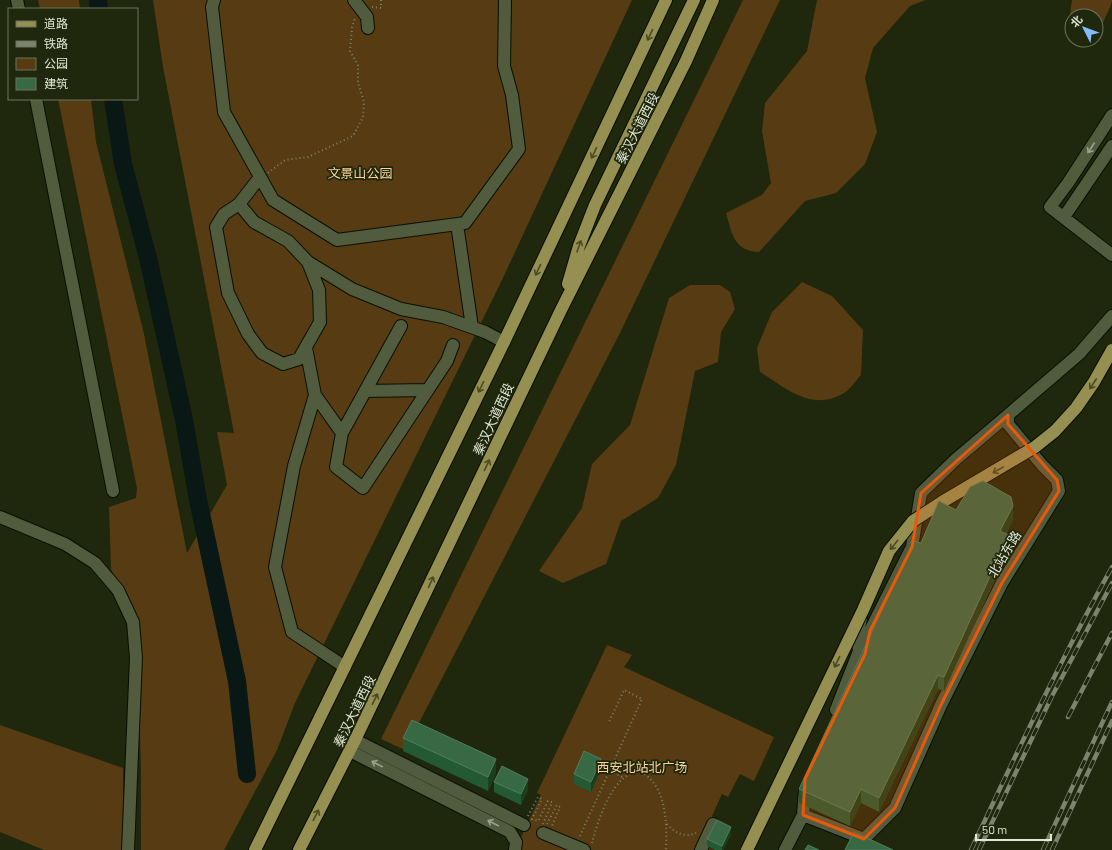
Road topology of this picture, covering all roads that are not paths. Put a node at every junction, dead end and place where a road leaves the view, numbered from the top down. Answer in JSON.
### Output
{"nodes":[{"id":1,"x":214,"y":0,"type":"edge"},
{"id":2,"x":505,"y":0,"type":"edge"},
{"id":3,"x":666,"y":0,"type":"edge"},
{"id":4,"x":694,"y":0,"type":"edge"},
{"id":5,"x":713,"y":0,"type":"edge"},
{"id":6,"x":357,"y":3,"type":"edge"},
{"id":7,"x":368,"y":28,"type":"dead end"},
{"id":8,"x":36,"y":100,"type":"edge"},
{"id":9,"x":1112,"y":115,"type":"edge"},
{"id":10,"x":1112,"y":146,"type":"edge"},
{"id":11,"x":260,"y":177,"type":"junction"},
{"id":12,"x":238,"y":204,"type":"junction"},
{"id":13,"x":1064,"y":217,"type":"junction"},
{"id":14,"x":457,"y":224,"type":"junction"},
{"id":15,"x":1112,"y":255,"type":"edge"},
{"id":16,"x":308,"y":262,"type":"junction"},
{"id":17,"x":561,"y":310,"type":"junction"},
{"id":18,"x":1112,"y":316,"type":"edge"},
{"id":19,"x":401,"y":326,"type":"dead end"},
{"id":20,"x":472,"y":327,"type":"junction"},
{"id":21,"x":504,"y":342,"type":"junction"},
{"id":22,"x":453,"y":345,"type":"dead end"},
{"id":23,"x":306,"y":348,"type":"junction"},
{"id":24,"x":1112,"y":350,"type":"edge"},
{"id":25,"x":427,"y":390,"type":"junction"},
{"id":26,"x":365,"y":391,"type":"junction"},
{"id":27,"x":315,"y":395,"type":"junction"},
{"id":28,"x":1008,"y":415,"type":"junction"},
{"id":29,"x":342,"y":432,"type":"junction"},
{"id":30,"x":113,"y":491,"type":"dead end"},
{"id":31,"x":0,"y":517,"type":"edge"},
{"id":32,"x":863,"y":610,"type":"junction"},
{"id":33,"x":345,"y":667,"type":"junction"},
{"id":34,"x":353,"y":746,"type":"junction"},
{"id":35,"x":806,"y":779,"type":"edge"},
{"id":36,"x":803,"y":815,"type":"junction"},
{"id":37,"x":713,"y":824,"type":"edge"},
{"id":38,"x":524,"y":825,"type":"road end"},
{"id":39,"x":546,"y":834,"type":"road end"},
{"id":40,"x":861,"y":845,"type":"edge"},
{"id":41,"x":580,"y":848,"type":"edge"},
{"id":42,"x":128,"y":850,"type":"edge"},
{"id":43,"x":255,"y":850,"type":"edge"},
{"id":44,"x":299,"y":850,"type":"edge"},
{"id":45,"x":515,"y":850,"type":"edge"},
{"id":46,"x":700,"y":850,"type":"edge"},
{"id":47,"x":747,"y":850,"type":"edge"},
{"id":48,"x":785,"y":850,"type":"edge"}],
"edges":[{"from":1,"to":11,"type":"street"},
{"from":2,"to":14,"type":"street"},
{"from":3,"to":21,"type":"main road","name":"秦汉大道西段","one_way":true},
{"from":17,"to":4,"type":"main road","one_way":true},
{"from":5,"to":17,"type":"main road","name":"秦汉大道西段"},
{"from":6,"to":7,"type":"street"},
{"from":8,"to":30,"type":"street"},
{"from":9,"to":13,"type":"street","one_way":true},
{"from":10,"to":13,"type":"street"},
{"from":11,"to":12,"type":"street"},
{"from":11,"to":14,"type":"street"},
{"from":12,"to":16,"type":"street"},
{"from":12,"to":23,"type":"street"},
{"from":13,"to":15,"type":"street"},
{"from":14,"to":20,"type":"street"},
{"from":16,"to":20,"type":"street"},
{"from":16,"to":23,"type":"street"},
{"from":34,"to":17,"type":"main road","name":"秦汉大道西段","one_way":true},
{"from":18,"to":28,"type":"street"},
{"from":19,"to":26,"type":"street"},
{"from":20,"to":21,"type":"street"},
{"from":21,"to":33,"type":"main road","name":"秦汉大道西段","one_way":true},
{"from":22,"to":25,"type":"street"},
{"from":23,"to":27,"type":"street"},
{"from":24,"to":32,"type":"main road","one_way":true,"bridge":true},
{"from":25,"to":26,"type":"street"},
{"from":25,"to":29,"type":"street"},
{"from":26,"to":29,"type":"street"},
{"from":27,"to":29,"type":"street"},
{"from":27,"to":33,"type":"street"},
{"from":28,"to":32,"type":"street"},
{"from":28,"to":40,"type":"street","name":"北站东路"},
{"from":31,"to":42,"type":"street"},
{"from":32,"to":47,"type":"main road","one_way":true,"bridge":true},
{"from":33,"to":43,"type":"main road","name":"秦汉大道西段"},
{"from":34,"to":38,"type":"street"},
{"from":44,"to":34,"type":"main road","name":"秦汉大道西段","one_way":true},
{"from":45,"to":34,"type":"street","one_way":true},
{"from":35,"to":36,"type":"street"},
{"from":36,"to":40,"type":"street"},
{"from":36,"to":48,"type":"street"},
{"from":37,"to":46,"type":"street"},
{"from":39,"to":41,"type":"street"}]}
